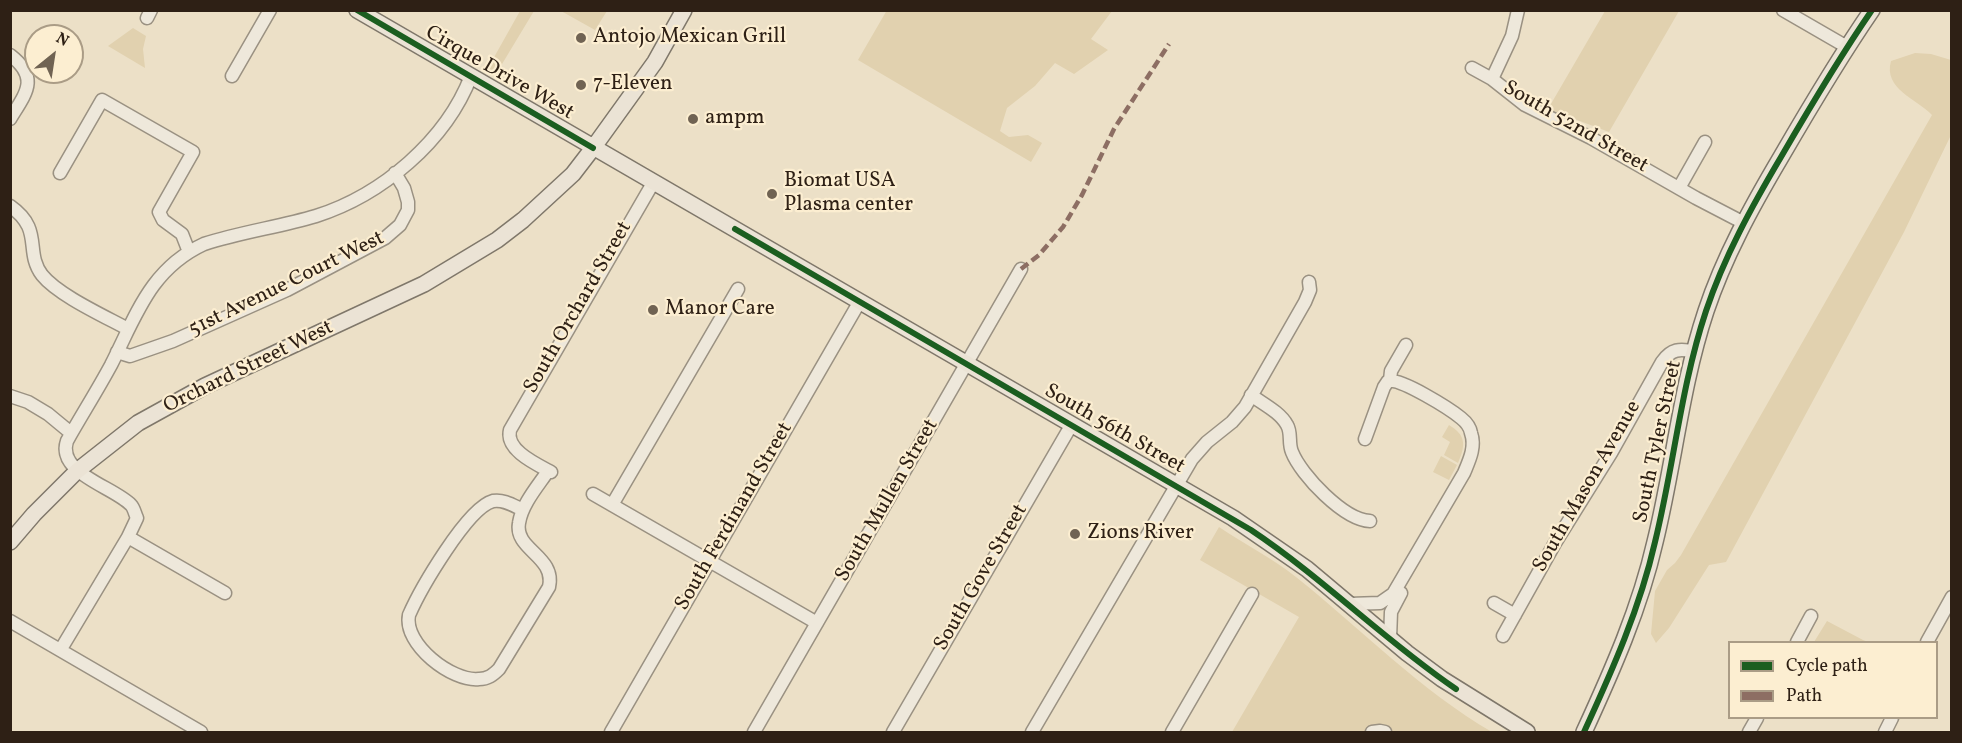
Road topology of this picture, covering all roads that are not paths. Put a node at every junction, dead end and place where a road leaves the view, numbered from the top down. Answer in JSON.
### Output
{"nodes":[{"id":1,"x":270,"y":10,"type":"edge"},
{"id":2,"x":357,"y":10,"type":"edge"},
{"id":3,"x":684,"y":10,"type":"edge"},
{"id":4,"x":1518,"y":10,"type":"edge"},
{"id":5,"x":1783,"y":10,"type":"edge"},
{"id":6,"x":1872,"y":10,"type":"edge"},
{"id":7,"x":1847,"y":47,"type":"junction"},
{"id":8,"x":10,"y":55,"type":"edge"},
{"id":9,"x":1472,"y":68,"type":"dead end"},
{"id":10,"x":231,"y":76,"type":"dead end"},
{"id":11,"x":471,"y":76,"type":"junction"},
{"id":12,"x":1492,"y":79,"type":"junction"},
{"id":13,"x":10,"y":119,"type":"edge"},
{"id":14,"x":1705,"y":142,"type":"dead end"},
{"id":15,"x":593,"y":148,"type":"junction"},
{"id":16,"x":60,"y":173,"type":"dead end"},
{"id":17,"x":395,"y":173,"type":"junction"},
{"id":18,"x":653,"y":183,"type":"junction"},
{"id":19,"x":1679,"y":188,"type":"junction"},
{"id":20,"x":10,"y":206,"type":"edge"},
{"id":21,"x":1744,"y":223,"type":"junction"},
{"id":22,"x":189,"y":252,"type":"junction"},
{"id":23,"x":1021,"y":269,"type":"dead end"},
{"id":24,"x":1309,"y":282,"type":"dead end"},
{"id":25,"x":738,"y":289,"type":"dead end"},
{"id":26,"x":860,"y":302,"type":"junction"},
{"id":27,"x":128,"y":329,"type":"junction"},
{"id":28,"x":1406,"y":345,"type":"dead end"},
{"id":29,"x":117,"y":352,"type":"junction"},
{"id":30,"x":1695,"y":352,"type":"junction"},
{"id":31,"x":967,"y":363,"type":"junction"},
{"id":32,"x":1390,"y":380,"type":"junction"},
{"id":33,"x":1251,"y":395,"type":"junction"},
{"id":34,"x":10,"y":396,"type":"edge"},
{"id":35,"x":1072,"y":424,"type":"junction"},
{"id":36,"x":71,"y":433,"type":"junction"},
{"id":37,"x":1365,"y":439,"type":"dead end"},
{"id":38,"x":77,"y":471,"type":"junction"},
{"id":39,"x":1176,"y":485,"type":"junction"},
{"id":40,"x":593,"y":494,"type":"dead end"},
{"id":41,"x":612,"y":504,"type":"junction"},
{"id":42,"x":523,"y":510,"type":"junction"},
{"id":43,"x":1370,"y":521,"type":"dead end"},
{"id":44,"x":128,"y":537,"type":"junction"},
{"id":45,"x":1426,"y":541,"type":"junction"},
{"id":46,"x":10,"y":542,"type":"edge"},
{"id":47,"x":710,"y":562,"type":"junction"},
{"id":48,"x":225,"y":593,"type":"dead end"},
{"id":49,"x":1252,"y":594,"type":"dead end"},
{"id":50,"x":1952,"y":597,"type":"edge"},
{"id":51,"x":1494,"y":603,"type":"dead end"},
{"id":52,"x":1349,"y":604,"type":"junction"},
{"id":53,"x":1515,"y":615,"type":"junction"},
{"id":54,"x":1811,"y":616,"type":"dead end"},
{"id":55,"x":10,"y":621,"type":"edge"},
{"id":56,"x":817,"y":623,"type":"junction"},
{"id":57,"x":1503,"y":636,"type":"dead end"},
{"id":58,"x":1390,"y":639,"type":"junction"},
{"id":59,"x":1798,"y":641,"type":"edge"},
{"id":60,"x":1928,"y":641,"type":"edge"},
{"id":61,"x":61,"y":649,"type":"junction"},
{"id":62,"x":201,"y":732,"type":"edge"},
{"id":63,"x":611,"y":732,"type":"edge"},
{"id":64,"x":754,"y":732,"type":"edge"},
{"id":65,"x":893,"y":732,"type":"edge"},
{"id":66,"x":1032,"y":732,"type":"edge"},
{"id":67,"x":1172,"y":732,"type":"edge"},
{"id":68,"x":1372,"y":732,"type":"edge"},
{"id":69,"x":1385,"y":732,"type":"edge"},
{"id":70,"x":1527,"y":732,"type":"edge"},
{"id":71,"x":1584,"y":732,"type":"edge"}],
"edges":[{"from":1,"to":10,"type":"street"},
{"from":2,"to":11,"type":"main road","name":"Cirque Drive West"},
{"from":3,"to":15,"type":"main road"},
{"from":4,"to":12,"type":"street"},
{"from":5,"to":7,"type":"street"},
{"from":6,"to":7,"type":"main road","name":"South Tyler Street"},
{"from":7,"to":21,"type":"main road","name":"South Tyler Street"},
{"from":8,"to":13,"type":"street"},
{"from":9,"to":12,"type":"street","name":"South 52nd Street"},
{"from":11,"to":15,"type":"main road","name":"Cirque Drive West"},
{"from":11,"to":17,"type":"street"},
{"from":12,"to":19,"type":"street","name":"South 52nd Street"},
{"from":14,"to":19,"type":"street"},
{"from":15,"to":18,"type":"main road","name":"South 56th Street"},
{"from":15,"to":38,"type":"main road","name":"Orchard Street West"},
{"from":16,"to":22,"type":"street"},
{"from":17,"to":22,"type":"street"},
{"from":17,"to":29,"type":"street","name":"51st Avenue Court West"},
{"from":18,"to":26,"type":"main road","name":"South 56th Street"},
{"from":18,"to":42,"type":"street","name":"South Orchard Street"},
{"from":19,"to":21,"type":"street","name":"South 52nd Street"},
{"from":20,"to":27,"type":"street"},
{"from":21,"to":30,"type":"main road","name":"South Tyler Street"},
{"from":22,"to":27,"type":"street"},
{"from":23,"to":31,"type":"street","name":"South Mullen Street"},
{"from":24,"to":33,"type":"street"},
{"from":25,"to":41,"type":"street"},
{"from":26,"to":31,"type":"main road","name":"South 56th Street"},
{"from":26,"to":47,"type":"street","name":"South Ferdinand Street"},
{"from":27,"to":29,"type":"street"},
{"from":28,"to":32,"type":"street"},
{"from":29,"to":36,"type":"street"},
{"from":30,"to":53,"type":"street","name":"South Mason Avenue"},
{"from":30,"to":71,"type":"main road","name":"South Tyler Street"},
{"from":31,"to":35,"type":"main road","name":"South 56th Street"},
{"from":31,"to":56,"type":"street","name":"South Mullen Street"},
{"from":32,"to":37,"type":"street"},
{"from":32,"to":45,"type":"street"},
{"from":33,"to":39,"type":"street"},
{"from":33,"to":43,"type":"street"},
{"from":34,"to":36,"type":"street"},
{"from":35,"to":39,"type":"main road","name":"South 56th Street"},
{"from":35,"to":65,"type":"street","name":"South Gove Street"},
{"from":36,"to":38,"type":"street"},
{"from":38,"to":44,"type":"street"},
{"from":38,"to":46,"type":"main road","name":"Orchard Street West"},
{"from":39,"to":52,"type":"main road","name":"South 56th Street"},
{"from":39,"to":66,"type":"street"},
{"from":40,"to":41,"type":"street"},
{"from":41,"to":47,"type":"street"},
{"from":42,"to":42,"type":"street"},
{"from":44,"to":48,"type":"street"},
{"from":44,"to":61,"type":"street"},
{"from":45,"to":52,"type":"street"},
{"from":45,"to":58,"type":"street"},
{"from":47,"to":56,"type":"street"},
{"from":47,"to":63,"type":"street","name":"South Ferdinand Street"},
{"from":49,"to":67,"type":"street"},
{"from":50,"to":60,"type":"street"},
{"from":51,"to":53,"type":"street"},
{"from":52,"to":58,"type":"main road","name":"South 56th Street"},
{"from":53,"to":57,"type":"street","name":"South Mason Avenue"},
{"from":54,"to":59,"type":"street"},
{"from":55,"to":61,"type":"street"},
{"from":56,"to":64,"type":"street","name":"South Mullen Street"},
{"from":58,"to":70,"type":"main road","name":"South 56th Street"},
{"from":61,"to":62,"type":"street"},
{"from":68,"to":69,"type":"street"}]}
